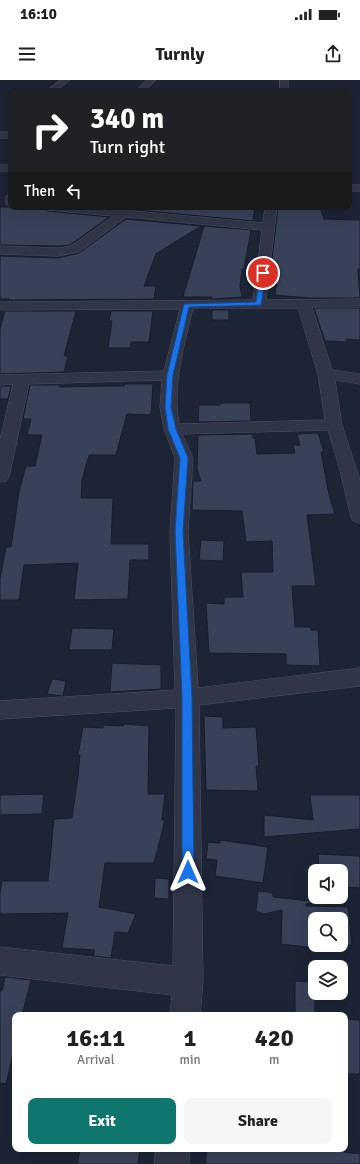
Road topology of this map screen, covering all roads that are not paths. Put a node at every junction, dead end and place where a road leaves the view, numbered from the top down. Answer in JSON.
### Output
{"nodes":[{"id":1,"x":66,"y":80,"type":"edge"},
{"id":2,"x":152,"y":80,"type":"edge"},
{"id":3,"x":54,"y":88,"type":"edge"},
{"id":4,"x":143,"y":88,"type":"edge"},
{"id":5,"x":128,"y":210,"type":"edge"},
{"id":6,"x":271,"y":210,"type":"edge"},
{"id":7,"x":269,"y":227,"type":"junction"},
{"id":8,"x":0,"y":250,"type":"edge"},
{"id":9,"x":360,"y":303,"type":"edge"},
{"id":10,"x":259,"y":304,"type":"junction"},
{"id":11,"x":304,"y":304,"type":"junction"},
{"id":12,"x":0,"y":306,"type":"edge"},
{"id":13,"x":186,"y":306,"type":"junction"},
{"id":14,"x":326,"y":374,"type":"junction"},
{"id":15,"x":170,"y":375,"type":"junction"},
{"id":16,"x":22,"y":379,"type":"junction"},
{"id":17,"x":360,"y":379,"type":"edge"},
{"id":18,"x":0,"y":380,"type":"edge"},
{"id":19,"x":334,"y":424,"type":"junction"},
{"id":20,"x":172,"y":429,"type":"junction"},
{"id":21,"x":354,"y":467,"type":"edge"},
{"id":22,"x":0,"y":477,"type":"edge"},
{"id":23,"x":360,"y":517,"type":"edge"},
{"id":24,"x":360,"y":677,"type":"edge"},
{"id":25,"x":187,"y":698,"type":"junction"},
{"id":26,"x":0,"y":710,"type":"edge"},
{"id":27,"x":0,"y":961,"type":"edge"},
{"id":28,"x":188,"y":982,"type":"junction"},
{"id":29,"x":185,"y":1012,"type":"edge"},
{"id":30,"x":172,"y":1152,"type":"edge"},
{"id":31,"x":172,"y":1164,"type":"edge"}],
"edges":[{"from":1,"to":3,"type":"street"},
{"from":2,"to":4,"type":"street"},
{"from":5,"to":7,"type":"street"},
{"from":5,"to":8,"type":"street"},
{"from":6,"to":7,"type":"street"},
{"from":7,"to":10,"type":"street"},
{"from":9,"to":11,"type":"street"},
{"from":10,"to":11,"type":"street"},
{"from":10,"to":13,"type":"street"},
{"from":11,"to":14,"type":"street"},
{"from":12,"to":13,"type":"street"},
{"from":13,"to":15,"type":"street"},
{"from":14,"to":17,"type":"street"},
{"from":14,"to":19,"type":"street"},
{"from":15,"to":16,"type":"street"},
{"from":15,"to":20,"type":"street"},
{"from":16,"to":18,"type":"street"},
{"from":16,"to":22,"type":"street"},
{"from":19,"to":20,"type":"street"},
{"from":19,"to":21,"type":"street"},
{"from":20,"to":25,"type":"street"},
{"from":21,"to":23,"type":"street"},
{"from":24,"to":25,"type":"street"},
{"from":25,"to":26,"type":"street"},
{"from":25,"to":28,"type":"street"},
{"from":27,"to":28,"type":"street"},
{"from":28,"to":29,"type":"street"},
{"from":30,"to":31,"type":"street"}]}
